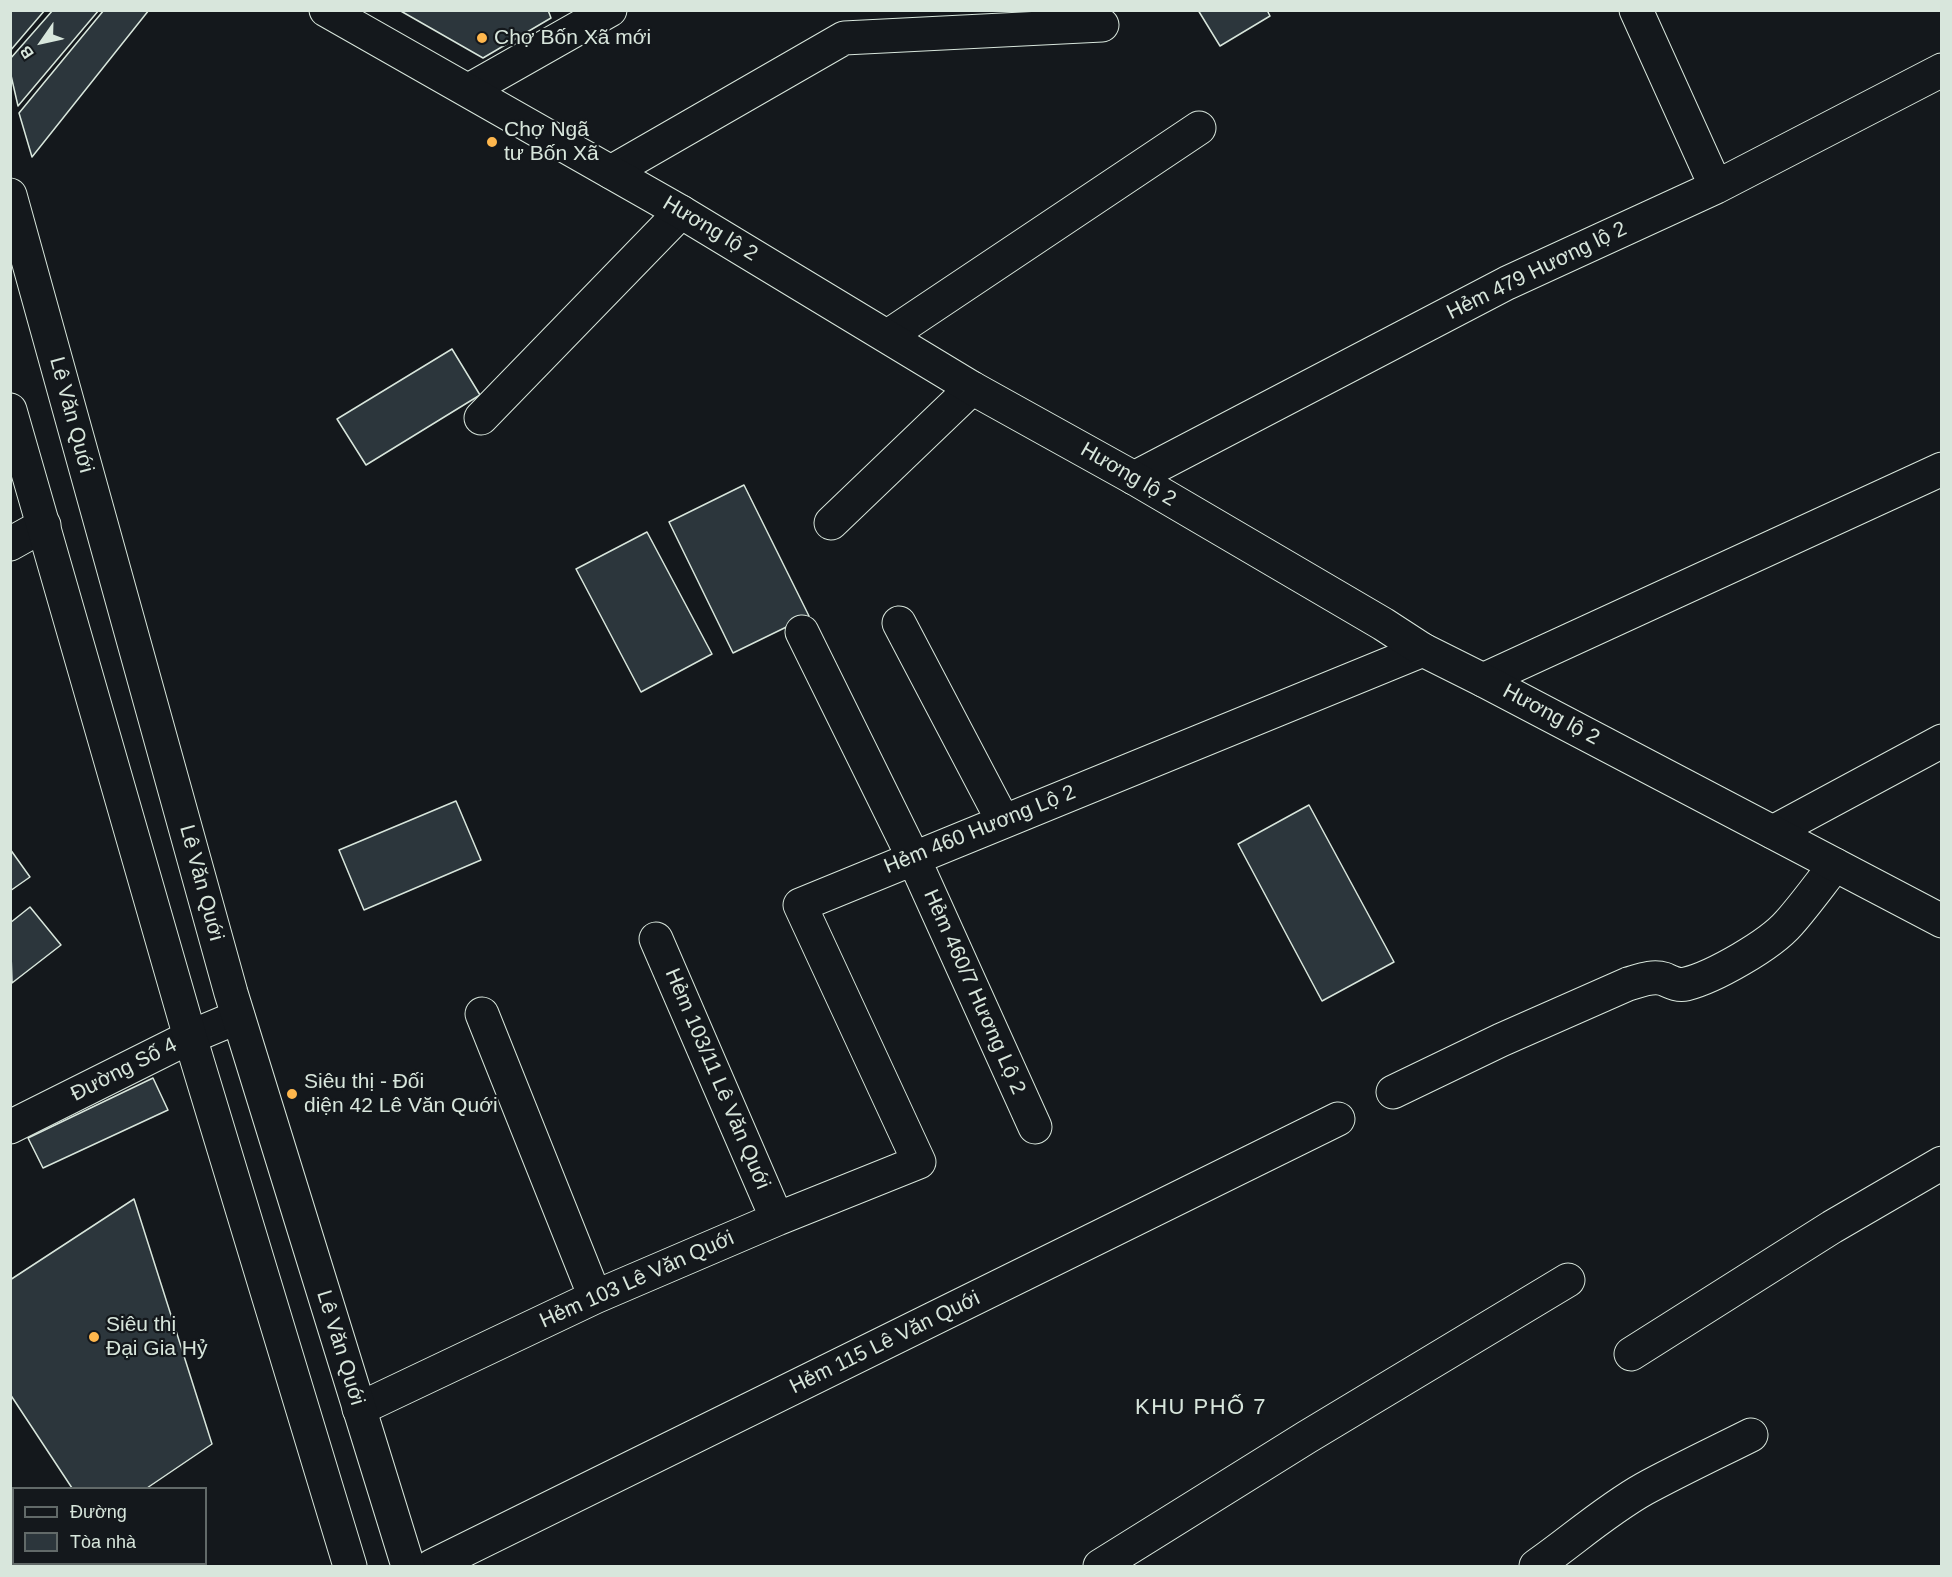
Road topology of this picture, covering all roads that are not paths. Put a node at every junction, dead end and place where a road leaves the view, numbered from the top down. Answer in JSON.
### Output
{"nodes":[{"id":1,"x":326,"y":10,"type":"edge"},
{"id":2,"x":610,"y":10,"type":"edge"},
{"id":3,"x":1636,"y":10,"type":"edge"},
{"id":4,"x":1102,"y":25,"type":"dead end"},
{"id":5,"x":1941,"y":70,"type":"edge"},
{"id":6,"x":469,"y":90,"type":"junction"},
{"id":7,"x":1199,"y":128,"type":"dead end"},
{"id":8,"x":611,"y":172,"type":"junction"},
{"id":9,"x":1716,"y":187,"type":"junction"},
{"id":10,"x":10,"y":195,"type":"edge"},
{"id":11,"x":681,"y":212,"type":"junction"},
{"id":12,"x":888,"y":336,"type":"junction"},
{"id":13,"x":972,"y":388,"type":"junction"},
{"id":14,"x":10,"y":410,"type":"edge"},
{"id":15,"x":481,"y":418,"type":"dead end"},
{"id":16,"x":1941,"y":469,"type":"edge"},
{"id":17,"x":1134,"y":478,"type":"junction"},
{"id":18,"x":831,"y":523,"type":"dead end"},
{"id":19,"x":44,"y":525,"type":"junction"},
{"id":20,"x":10,"y":544,"type":"edge"},
{"id":21,"x":899,"y":623,"type":"dead end"},
{"id":22,"x":802,"y":632,"type":"dead end"},
{"id":23,"x":1423,"y":650,"type":"junction"},
{"id":24,"x":1483,"y":680,"type":"junction"},
{"id":25,"x":1941,"y":741,"type":"edge"},
{"id":26,"x":1003,"y":821,"type":"junction"},
{"id":27,"x":1773,"y":832,"type":"junction"},
{"id":28,"x":913,"y":857,"type":"junction"},
{"id":29,"x":1835,"y":865,"type":"junction"},
{"id":30,"x":1941,"y":921,"type":"edge"},
{"id":31,"x":657,"y":939,"type":"dead end"},
{"id":32,"x":482,"y":1014,"type":"dead end"},
{"id":33,"x":238,"y":1017,"type":"junction"},
{"id":34,"x":190,"y":1037,"type":"junction"},
{"id":35,"x":1393,"y":1092,"type":"dead end"},
{"id":36,"x":1338,"y":1119,"type":"dead end"},
{"id":37,"x":10,"y":1127,"type":"edge"},
{"id":38,"x":1035,"y":1127,"type":"dead end"},
{"id":39,"x":919,"y":1162,"type":"joint"},
{"id":40,"x":1941,"y":1163,"type":"edge"},
{"id":41,"x":777,"y":1219,"type":"junction"},
{"id":42,"x":1568,"y":1280,"type":"dead end"},
{"id":43,"x":595,"y":1297,"type":"junction"},
{"id":44,"x":1631,"y":1354,"type":"dead end"},
{"id":45,"x":359,"y":1409,"type":"junction"},
{"id":46,"x":1751,"y":1435,"type":"dead end"},
{"id":47,"x":350,"y":1566,"type":"edge"},
{"id":48,"x":408,"y":1566,"type":"edge"},
{"id":49,"x":432,"y":1566,"type":"edge"},
{"id":50,"x":1100,"y":1566,"type":"edge"},
{"id":51,"x":1536,"y":1566,"type":"edge"}],
"edges":[{"from":1,"to":6,"type":"street","name":"Hương lộ 2"},
{"from":2,"to":6,"type":"street"},
{"from":3,"to":9,"type":"street"},
{"from":4,"to":8,"type":"street"},
{"from":5,"to":9,"type":"street","name":"Hẻm 479 Hương lộ 2"},
{"from":6,"to":8,"type":"street","name":"Hương lộ 2"},
{"from":7,"to":12,"type":"street"},
{"from":8,"to":11,"type":"street","name":"Hương lộ 2"},
{"from":9,"to":17,"type":"street","name":"Hẻm 479 Hương lộ 2"},
{"from":10,"to":33,"type":"street","name":"Lê Văn Quới"},
{"from":11,"to":12,"type":"street","name":"Hương lộ 2"},
{"from":11,"to":15,"type":"street"},
{"from":12,"to":13,"type":"street","name":"Hương lộ 2"},
{"from":13,"to":17,"type":"street","name":"Hương lộ 2"},
{"from":13,"to":18,"type":"street"},
{"from":14,"to":19,"type":"street"},
{"from":16,"to":24,"type":"street"},
{"from":17,"to":23,"type":"street","name":"Hương lộ 2"},
{"from":19,"to":20,"type":"street"},
{"from":19,"to":34,"type":"street"},
{"from":21,"to":26,"type":"street"},
{"from":22,"to":28,"type":"street","name":"Hẻm 460/7 Hương Lộ 2"},
{"from":23,"to":24,"type":"street","name":"Hương lộ 2"},
{"from":23,"to":26,"type":"street","name":"Hẻm 460 Hương Lộ 2"},
{"from":24,"to":27,"type":"street","name":"Hương lộ 2"},
{"from":25,"to":27,"type":"street"},
{"from":26,"to":28,"type":"street","name":"Hẻm 460 Hương Lộ 2"},
{"from":27,"to":29,"type":"street","name":"Hương lộ 2"},
{"from":28,"to":38,"type":"street","name":"Hẻm 460/7 Hương Lộ 2"},
{"from":28,"to":39,"type":"street","name":"Hẻm 460 Hương Lộ 2"},
{"from":29,"to":30,"type":"street","name":"Hương lộ 2"},
{"from":29,"to":35,"type":"street"},
{"from":31,"to":41,"type":"street","name":"Hẻm 103/11 Lê Văn Quới"},
{"from":32,"to":43,"type":"street"},
{"from":33,"to":34,"type":"street","name":"Đường Số 4"},
{"from":33,"to":45,"type":"street","name":"Lê Văn Quới"},
{"from":34,"to":37,"type":"street","name":"Đường Số 4"},
{"from":34,"to":47,"type":"street"},
{"from":36,"to":49,"type":"street","name":"Hẻm 115 Lê Văn Quới"},
{"from":39,"to":41,"type":"street","name":"Hẻm 103 Lê Văn Quới"},
{"from":40,"to":44,"type":"street"},
{"from":41,"to":43,"type":"street","name":"Hẻm 103 Lê Văn Quới"},
{"from":42,"to":50,"type":"street"},
{"from":43,"to":45,"type":"street","name":"Hẻm 103 Lê Văn Quới"},
{"from":45,"to":48,"type":"street","name":"Lê Văn Quới"},
{"from":46,"to":51,"type":"street"}]}
